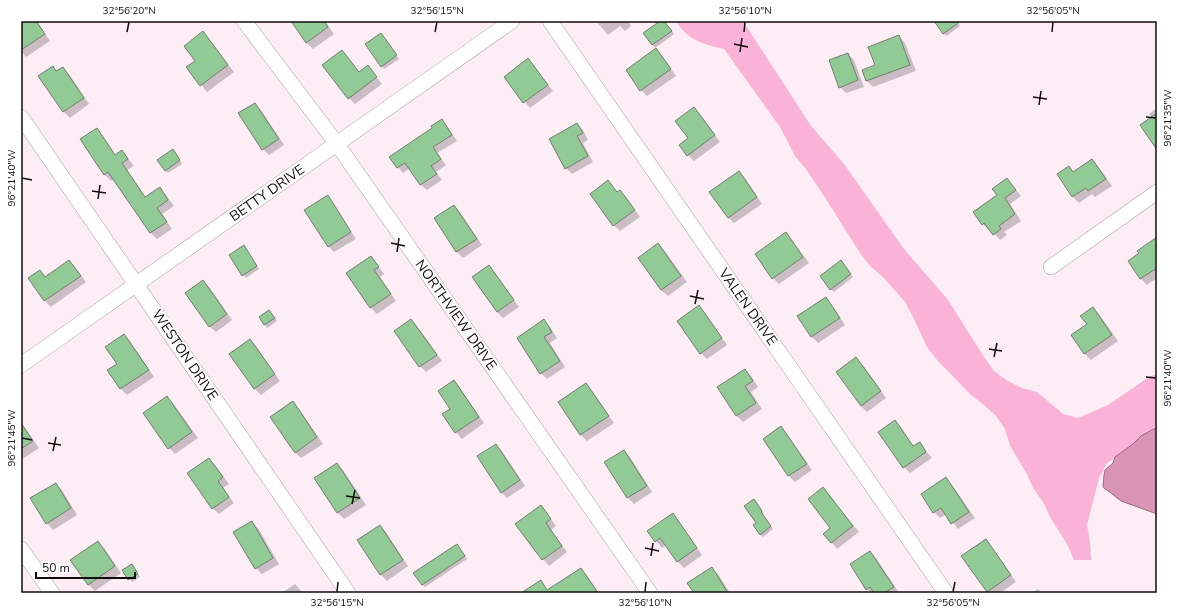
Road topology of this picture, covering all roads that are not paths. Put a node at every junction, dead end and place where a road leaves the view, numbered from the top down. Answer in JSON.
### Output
{"nodes":[{"id":1,"x":244,"y":21,"type":"edge"},
{"id":2,"x":512,"y":21,"type":"edge"},
{"id":3,"x":550,"y":21,"type":"edge"},
{"id":4,"x":21,"y":116,"type":"edge"},
{"id":5,"x":337,"y":144,"type":"junction"},
{"id":6,"x":1157,"y":192,"type":"edge"},
{"id":7,"x":1050,"y":267,"type":"dead end"},
{"id":8,"x":136,"y":284,"type":"junction"},
{"id":9,"x":21,"y":365,"type":"edge"},
{"id":10,"x":21,"y":549,"type":"edge"},
{"id":11,"x":52,"y":593,"type":"edge"},
{"id":12,"x":348,"y":593,"type":"edge"},
{"id":13,"x":650,"y":593,"type":"edge"},
{"id":14,"x":946,"y":593,"type":"edge"}],
"edges":[{"from":1,"to":5,"type":"street","name":"NORTHVIEW DRIVE"},
{"from":2,"to":5,"type":"street","name":"BETTY DRIVE"},
{"from":3,"to":14,"type":"street","name":"VALEN DRIVE"},
{"from":4,"to":8,"type":"street","name":"WESTON DRIVE"},
{"from":5,"to":8,"type":"street","name":"BETTY DRIVE"},
{"from":5,"to":13,"type":"street","name":"NORTHVIEW DRIVE"},
{"from":6,"to":7,"type":"street"},
{"from":8,"to":9,"type":"street","name":"BETTY DRIVE"},
{"from":8,"to":12,"type":"street","name":"WESTON DRIVE"},
{"from":10,"to":11,"type":"street"}]}
